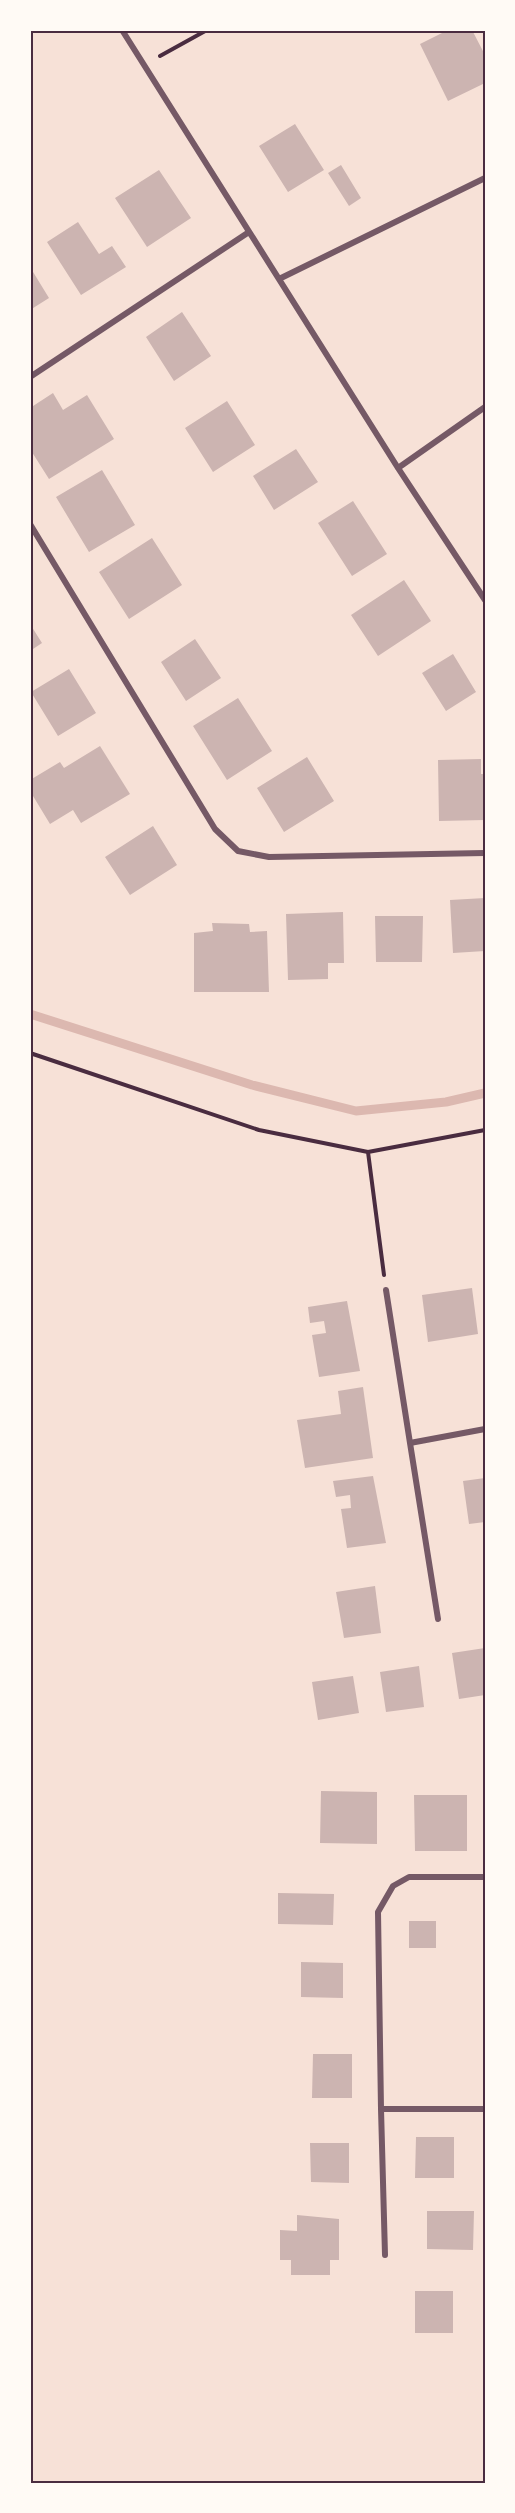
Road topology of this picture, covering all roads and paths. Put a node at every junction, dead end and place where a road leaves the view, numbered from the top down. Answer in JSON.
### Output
{"nodes":[{"id":1,"x":122,"y":30,"type":"edge"},
{"id":2,"x":207,"y":30,"type":"edge"},
{"id":3,"x":144,"y":65,"type":"junction"},
{"id":4,"x":485,"y":178,"type":"edge"},
{"id":5,"x":249,"y":232,"type":"junction"},
{"id":6,"x":279,"y":279,"type":"junction"},
{"id":7,"x":30,"y":377,"type":"edge"},
{"id":8,"x":485,"y":407,"type":"edge"},
{"id":9,"x":398,"y":468,"type":"junction"},
{"id":10,"x":30,"y":524,"type":"edge"},
{"id":11,"x":485,"y":600,"type":"edge"},
{"id":12,"x":485,"y":853,"type":"edge"},
{"id":13,"x":30,"y":1053,"type":"edge"},
{"id":14,"x":485,"y":1130,"type":"edge"},
{"id":15,"x":368,"y":1152,"type":"junction"},
{"id":16,"x":386,"y":1290,"type":"joint"},
{"id":17,"x":485,"y":1429,"type":"edge"},
{"id":18,"x":410,"y":1443,"type":"junction"},
{"id":19,"x":438,"y":1618,"type":"dead end"},
{"id":20,"x":485,"y":1877,"type":"edge"},
{"id":21,"x":381,"y":2109,"type":"junction"},
{"id":22,"x":485,"y":2109,"type":"edge"},
{"id":23,"x":385,"y":2255,"type":"dead end"}],
"edges":[{"from":1,"to":3,"type":"street"},
{"from":2,"to":3,"type":"path"},
{"from":3,"to":5,"type":"street"},
{"from":4,"to":6,"type":"street"},
{"from":5,"to":6,"type":"street"},
{"from":5,"to":7,"type":"street"},
{"from":6,"to":9,"type":"street"},
{"from":8,"to":9,"type":"street"},
{"from":9,"to":11,"type":"street"},
{"from":10,"to":12,"type":"street"},
{"from":13,"to":15,"type":"path"},
{"from":14,"to":15,"type":"path"},
{"from":15,"to":16,"type":"path"},
{"from":16,"to":18,"type":"street"},
{"from":17,"to":18,"type":"street"},
{"from":18,"to":19,"type":"street"},
{"from":20,"to":21,"type":"street"},
{"from":21,"to":22,"type":"street"},
{"from":21,"to":23,"type":"street"}]}
